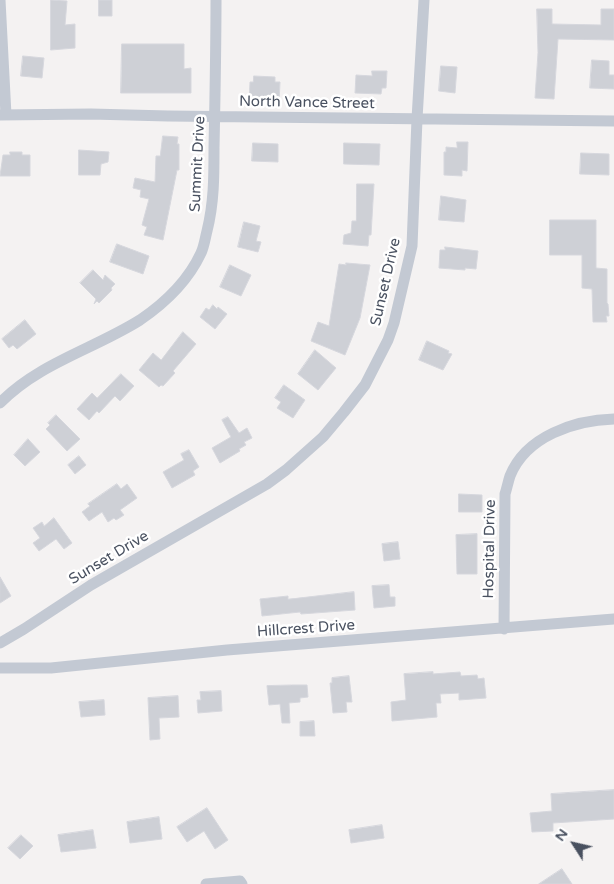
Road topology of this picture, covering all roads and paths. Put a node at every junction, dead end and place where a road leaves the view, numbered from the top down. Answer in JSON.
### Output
{"nodes":[{"id":1,"x":0,"y":0,"type":"edge"},
{"id":2,"x":216,"y":0,"type":"edge"},
{"id":3,"x":424,"y":0,"type":"edge"},
{"id":4,"x":3,"y":115,"type":"edge"},
{"id":5,"x":216,"y":116,"type":"junction"},
{"id":6,"x":417,"y":119,"type":"junction"},
{"id":7,"x":614,"y":121,"type":"edge"},
{"id":8,"x":0,"y":403,"type":"edge"},
{"id":9,"x":614,"y":419,"type":"edge"},
{"id":10,"x":614,"y":619,"type":"edge"},
{"id":11,"x":504,"y":628,"type":"junction"},
{"id":12,"x":0,"y":643,"type":"edge"},
{"id":13,"x":0,"y":668,"type":"edge"},
{"id":14,"x":206,"y":884,"type":"edge"},
{"id":15,"x":242,"y":884,"type":"edge"}],
"edges":[{"from":1,"to":4,"type":"street"},
{"from":2,"to":5,"type":"street","name":"Summit Drive"},
{"from":3,"to":6,"type":"street","name":"Sunset Drive"},
{"from":4,"to":5,"type":"street","name":"North Vance Street"},
{"from":5,"to":6,"type":"street","name":"North Vance Street"},
{"from":5,"to":8,"type":"street","name":"Summit Drive"},
{"from":6,"to":7,"type":"street","name":"North Vance Street"},
{"from":6,"to":12,"type":"street","name":"Sunset Drive"},
{"from":9,"to":11,"type":"street","name":"Hospital Drive"},
{"from":10,"to":11,"type":"street","name":"Hillcrest Drive"},
{"from":11,"to":13,"type":"street","name":"Hillcrest Drive"},
{"from":14,"to":15,"type":"street"}]}
